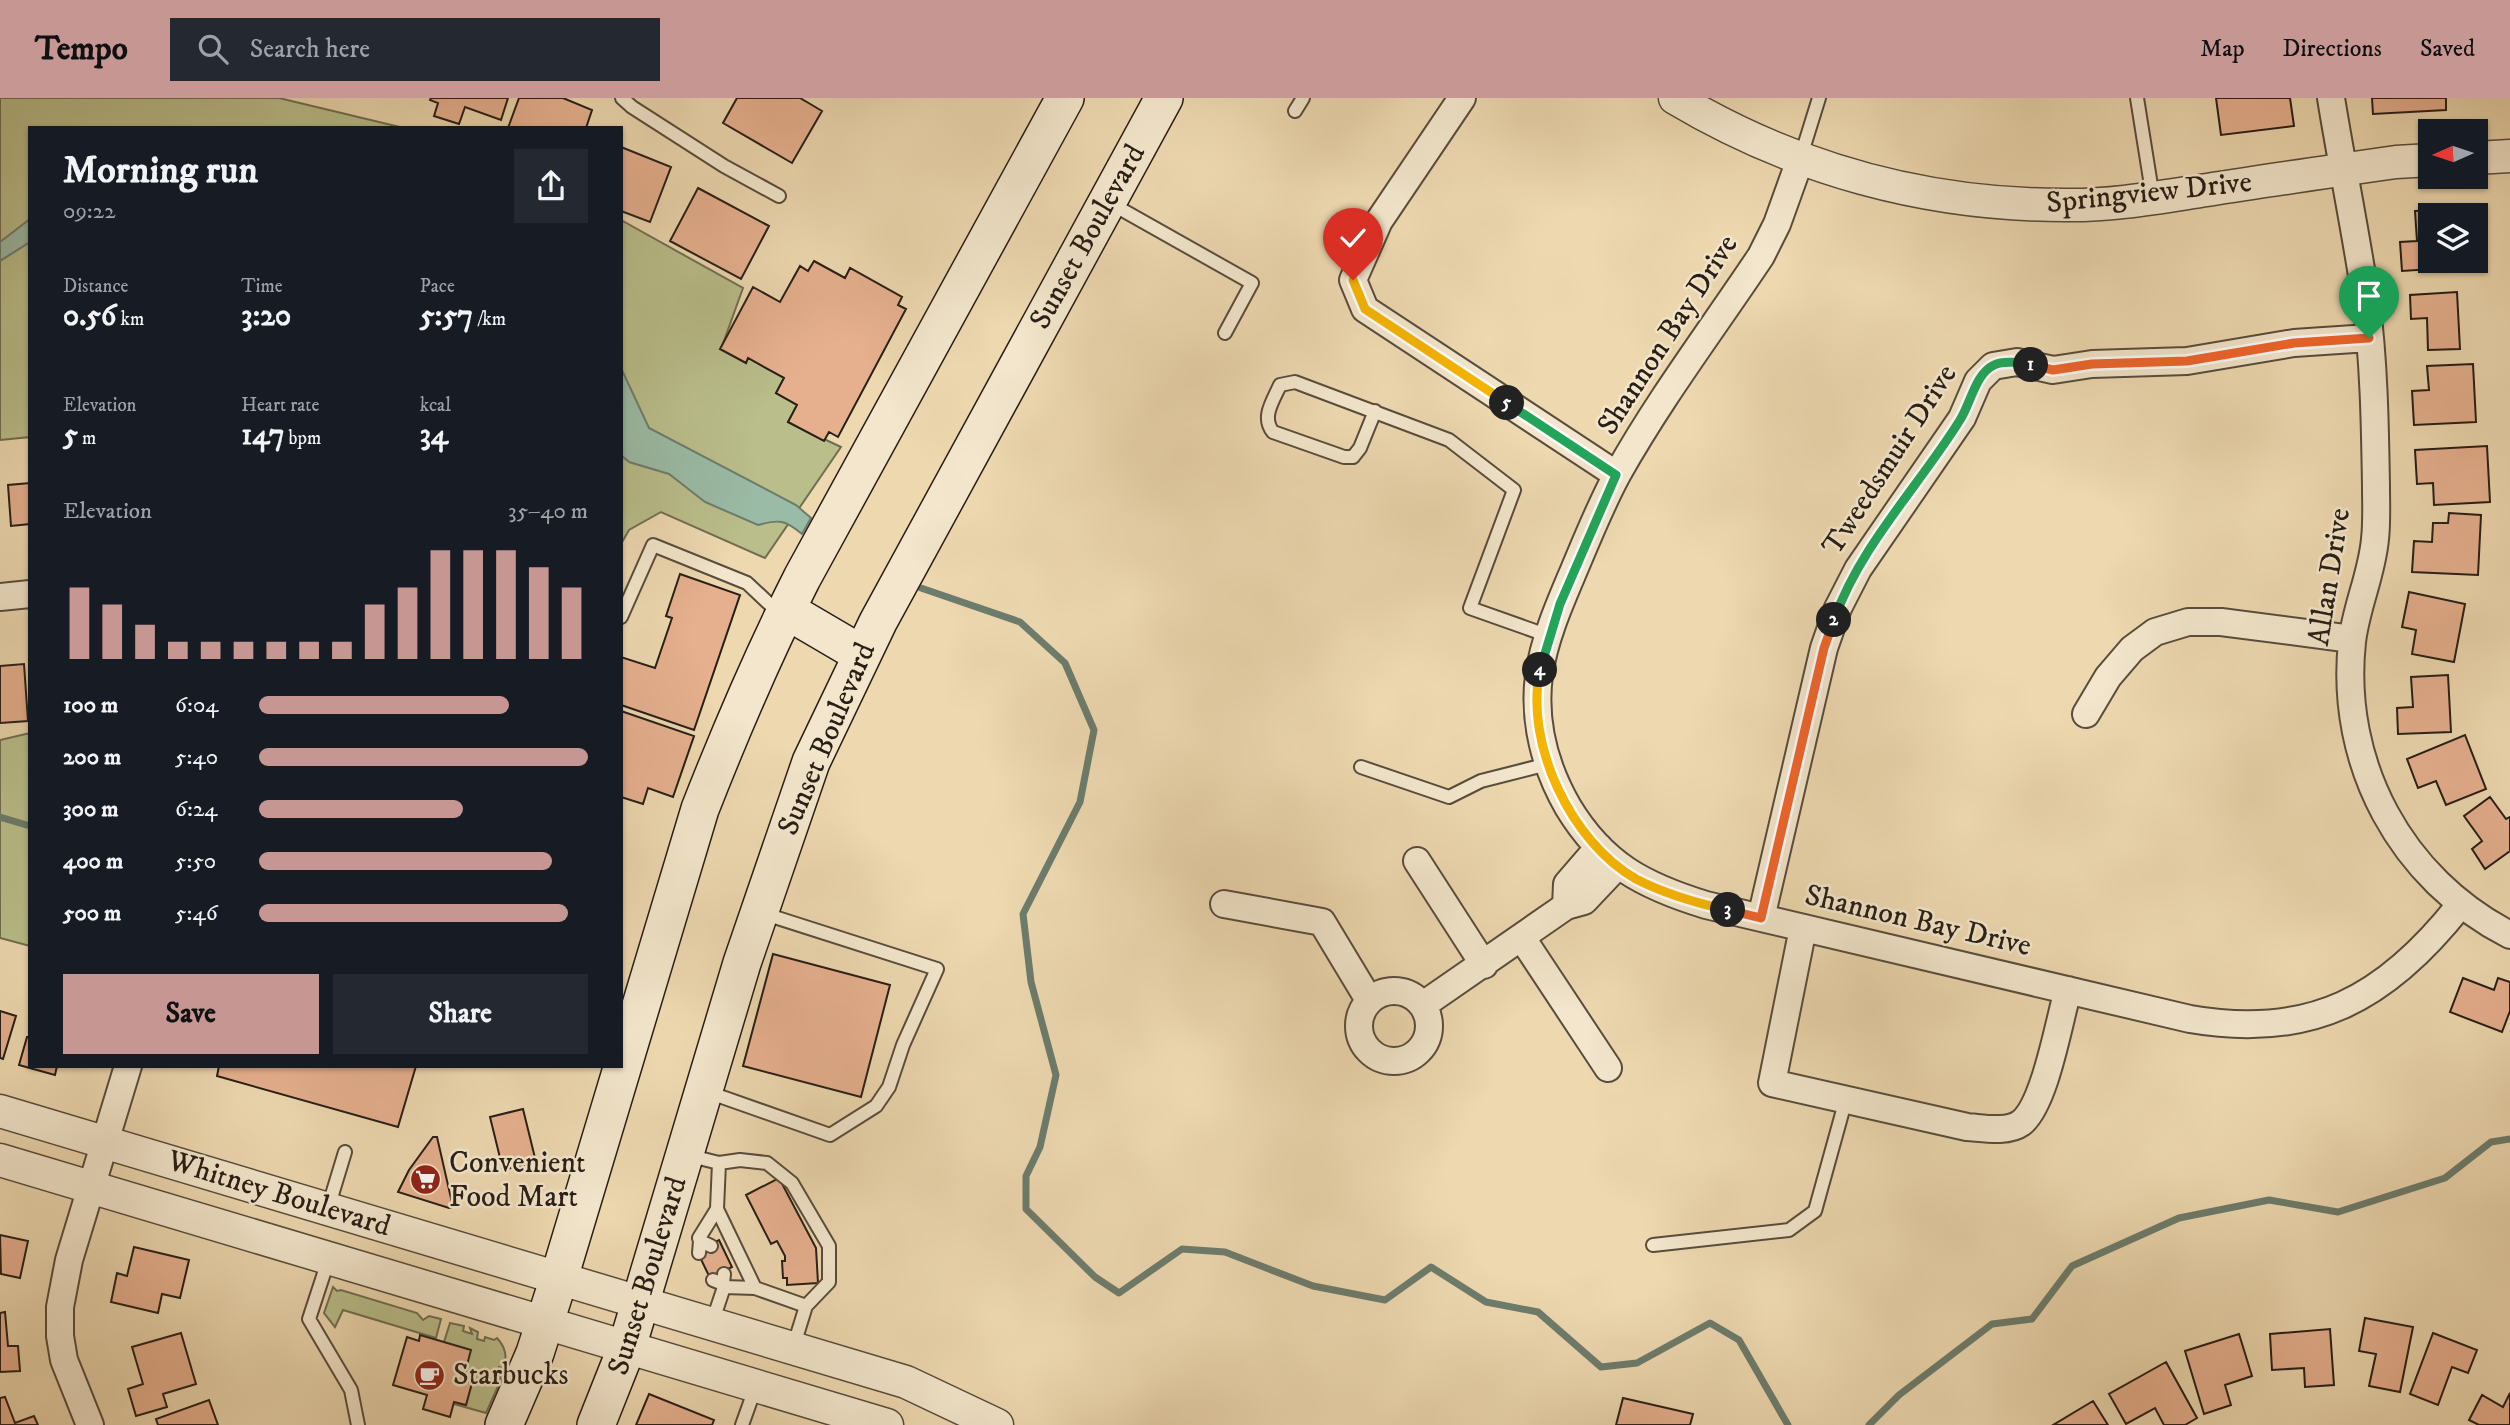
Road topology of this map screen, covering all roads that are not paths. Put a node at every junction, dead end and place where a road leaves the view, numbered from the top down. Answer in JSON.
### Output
{"nodes":[{"id":1,"x":622,"y":98,"type":"edge"},
{"id":2,"x":1065,"y":98,"type":"edge"},
{"id":3,"x":1164,"y":98,"type":"edge"},
{"id":4,"x":1303,"y":98,"type":"edge"},
{"id":5,"x":1462,"y":98,"type":"edge"},
{"id":6,"x":1675,"y":98,"type":"edge"},
{"id":7,"x":1819,"y":98,"type":"edge"},
{"id":8,"x":2137,"y":98,"type":"edge"},
{"id":9,"x":2331,"y":98,"type":"edge"},
{"id":10,"x":1295,"y":111,"type":"dead end"},
{"id":11,"x":2510,"y":156,"type":"edge"},
{"id":12,"x":2488,"y":157,"type":"edge"},
{"id":13,"x":1800,"y":160,"type":"junction"},
{"id":14,"x":2418,"y":161,"type":"edge"},
{"id":15,"x":2343,"y":169,"type":"junction"},
{"id":16,"x":779,"y":196,"type":"dead end"},
{"id":17,"x":2153,"y":198,"type":"junction"},
{"id":18,"x":1108,"y":202,"type":"junction"},
{"id":19,"x":1226,"y":333,"type":"dead end"},
{"id":20,"x":2369,"y":338,"type":"junction"},
{"id":21,"x":1375,"y":411,"type":"junction"},
{"id":22,"x":1616,"y":475,"type":"junction"},
{"id":23,"x":28,"y":594,"type":"edge"},
{"id":24,"x":0,"y":597,"type":"edge"},
{"id":25,"x":623,"y":612,"type":"edge"},
{"id":26,"x":784,"y":613,"type":"junction"},
{"id":27,"x":1549,"y":636,"type":"junction"},
{"id":28,"x":2352,"y":639,"type":"junction"},
{"id":29,"x":861,"y":654,"type":"junction"},
{"id":30,"x":2087,"y":714,"type":"dead end"},
{"id":31,"x":1548,"y":764,"type":"junction"},
{"id":32,"x":1361,"y":767,"type":"dead end"},
{"id":33,"x":1608,"y":856,"type":"junction"},
{"id":34,"x":1418,"y":861,"type":"dead end"},
{"id":35,"x":1224,"y":904,"type":"dead end"},
{"id":36,"x":2460,"y":905,"type":"junction"},
{"id":37,"x":759,"y":912,"type":"junction"},
{"id":38,"x":1761,"y":918,"type":"junction"},
{"id":39,"x":1804,"y":928,"type":"junction"},
{"id":40,"x":2510,"y":935,"type":"edge"},
{"id":41,"x":1522,"y":938,"type":"junction"},
{"id":42,"x":1484,"y":965,"type":"junction"},
{"id":43,"x":2068,"y":990,"type":"junction"},
{"id":44,"x":1369,"y":1000,"type":"junction"},
{"id":45,"x":1423,"y":1005,"type":"junction"},
{"id":46,"x":623,"y":1065,"type":"edge"},
{"id":47,"x":127,"y":1068,"type":"edge"},
{"id":48,"x":622,"y":1068,"type":"edge"},
{"id":49,"x":1608,"y":1068,"type":"dead end"},
{"id":50,"x":704,"y":1091,"type":"junction"},
{"id":51,"x":1846,"y":1099,"type":"junction"},
{"id":52,"x":0,"y":1111,"type":"edge"},
{"id":53,"x":105,"y":1142,"type":"junction"},
{"id":54,"x":345,"y":1152,"type":"dead end"},
{"id":55,"x":702,"y":1159,"type":"junction"},
{"id":56,"x":0,"y":1160,"type":"edge"},
{"id":57,"x":91,"y":1187,"type":"junction"},
{"id":58,"x":328,"y":1209,"type":"junction"},
{"id":59,"x":717,"y":1209,"type":"junction"},
{"id":60,"x":1653,"y":1245,"type":"dead end"},
{"id":61,"x":703,"y":1247,"type":"dead end"},
{"id":62,"x":329,"y":1258,"type":"junction"},
{"id":63,"x":559,"y":1278,"type":"junction"},
{"id":64,"x":755,"y":1288,"type":"junction"},
{"id":65,"x":642,"y":1303,"type":"junction"},
{"id":66,"x":806,"y":1306,"type":"junction"},
{"id":67,"x":712,"y":1322,"type":"junction"},
{"id":68,"x":545,"y":1323,"type":"junction"},
{"id":69,"x":627,"y":1347,"type":"junction"},
{"id":70,"x":792,"y":1348,"type":"junction"},
{"id":71,"x":756,"y":1386,"type":"junction"},
{"id":72,"x":90,"y":1425,"type":"edge"},
{"id":73,"x":358,"y":1425,"type":"edge"},
{"id":74,"x":504,"y":1425,"type":"edge"},
{"id":75,"x":596,"y":1425,"type":"edge"},
{"id":76,"x":743,"y":1425,"type":"edge"},
{"id":77,"x":887,"y":1425,"type":"edge"},
{"id":78,"x":997,"y":1425,"type":"edge"}],
"edges":[{"from":1,"to":16,"type":"lane"},
{"from":2,"to":26,"type":"main road"},
{"from":3,"to":18,"type":"main road","name":"Sunset Boulevard"},
{"from":4,"to":10,"type":"lane"},
{"from":5,"to":22,"type":"street"},
{"from":6,"to":13,"type":"street","name":"Springview Drive"},
{"from":7,"to":13,"type":"lane"},
{"from":8,"to":17,"type":"lane"},
{"from":9,"to":15,"type":"street","name":"Allan Drive"},
{"from":11,"to":12,"type":"street"},
{"from":13,"to":17,"type":"street","name":"Springview Drive"},
{"from":13,"to":22,"type":"street","name":"Shannon Bay Drive"},
{"from":14,"to":15,"type":"street","name":"Springview Drive"},
{"from":15,"to":17,"type":"street","name":"Springview Drive"},
{"from":15,"to":20,"type":"street","name":"Allan Drive"},
{"from":18,"to":19,"type":"lane"},
{"from":18,"to":29,"type":"main road","name":"Sunset Boulevard"},
{"from":20,"to":28,"type":"street","name":"Allan Drive"},
{"from":20,"to":38,"type":"street","name":"Tweedsmuir Drive"},
{"from":21,"to":21,"type":"lane"},
{"from":21,"to":27,"type":"lane"},
{"from":22,"to":27,"type":"street","name":"Shannon Bay Drive"},
{"from":23,"to":24,"type":"street"},
{"from":25,"to":26,"type":"lane"},
{"from":26,"to":29,"type":"main road"},
{"from":26,"to":46,"type":"main road"},
{"from":27,"to":31,"type":"street","name":"Shannon Bay Drive"},
{"from":28,"to":30,"type":"street"},
{"from":28,"to":36,"type":"street","name":"Allan Drive"},
{"from":29,"to":37,"type":"main road","name":"Sunset Boulevard"},
{"from":31,"to":32,"type":"lane"},
{"from":31,"to":33,"type":"street","name":"Shannon Bay Drive"},
{"from":33,"to":38,"type":"street","name":"Shannon Bay Drive"},
{"from":33,"to":41,"type":"street"},
{"from":34,"to":42,"type":"street"},
{"from":35,"to":44,"type":"street"},
{"from":36,"to":40,"type":"street","name":"Allan Drive"},
{"from":36,"to":43,"type":"street","name":"Shannon Bay Drive"},
{"from":37,"to":50,"type":"main road","name":"Sunset Boulevard"},
{"from":37,"to":50,"type":"lane"},
{"from":38,"to":39,"type":"street","name":"Shannon Bay Drive"},
{"from":39,"to":43,"type":"street","name":"Shannon Bay Drive"},
{"from":39,"to":51,"type":"street"},
{"from":41,"to":42,"type":"street"},
{"from":41,"to":49,"type":"street"},
{"from":42,"to":45,"type":"street"},
{"from":43,"to":51,"type":"street"},
{"from":44,"to":45,"type":"street"},
{"from":44,"to":45,"type":"street"},
{"from":47,"to":53,"type":"street"},
{"from":48,"to":63,"type":"main road"},
{"from":50,"to":55,"type":"main road","name":"Sunset Boulevard"},
{"from":51,"to":60,"type":"lane"},
{"from":52,"to":53,"type":"street","name":"Whitney Boulevard"},
{"from":53,"to":57,"type":"street"},
{"from":53,"to":58,"type":"street","name":"Whitney Boulevard"},
{"from":54,"to":58,"type":"lane"},
{"from":55,"to":59,"type":"lane"},
{"from":55,"to":65,"type":"main road","name":"Sunset Boulevard"},
{"from":55,"to":66,"type":"lane"},
{"from":56,"to":57,"type":"street","name":"Whitney Boulevard"},
{"from":57,"to":62,"type":"street","name":"Whitney Boulevard"},
{"from":57,"to":72,"type":"street"},
{"from":58,"to":63,"type":"street","name":"Whitney Boulevard"},
{"from":59,"to":61,"type":"lane"},
{"from":59,"to":64,"type":"lane"},
{"from":62,"to":68,"type":"street","name":"Whitney Boulevard"},
{"from":62,"to":73,"type":"lane"},
{"from":63,"to":65,"type":"street","name":"Whitney Boulevard"},
{"from":63,"to":68,"type":"main road"},
{"from":64,"to":66,"type":"lane"},
{"from":64,"to":67,"type":"lane"},
{"from":65,"to":67,"type":"street","name":"Whitney Boulevard"},
{"from":65,"to":69,"type":"main road","name":"Sunset Boulevard"},
{"from":66,"to":70,"type":"lane"},
{"from":67,"to":70,"type":"street","name":"Whitney Boulevard"},
{"from":68,"to":69,"type":"street","name":"Whitney Boulevard"},
{"from":68,"to":74,"type":"main road"},
{"from":69,"to":71,"type":"street","name":"Whitney Boulevard"},
{"from":69,"to":75,"type":"main road","name":"Sunset Boulevard"},
{"from":70,"to":78,"type":"street","name":"Whitney Boulevard"},
{"from":71,"to":76,"type":"lane"},
{"from":71,"to":77,"type":"street","name":"Whitney Boulevard"}]}
